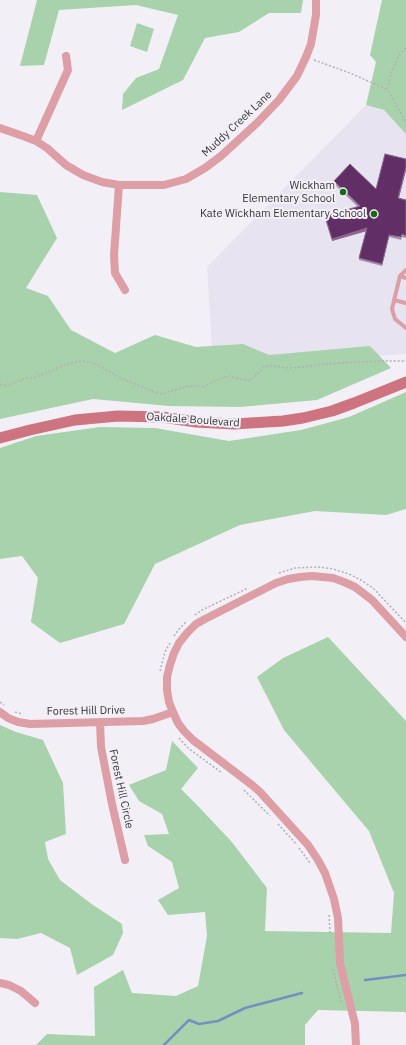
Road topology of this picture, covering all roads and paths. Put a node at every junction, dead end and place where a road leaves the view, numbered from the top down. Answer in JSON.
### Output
{"nodes":[{"id":1,"x":316,"y":0,"type":"edge"},
{"id":2,"x":406,"y":48,"type":"edge"},
{"id":3,"x":66,"y":56,"type":"dead end"},
{"id":4,"x":306,"y":57,"type":"junction"},
{"id":5,"x":388,"y":90,"type":"junction"},
{"id":6,"x":406,"y":123,"type":"edge"},
{"id":7,"x":0,"y":128,"type":"edge"},
{"id":8,"x":36,"y":141,"type":"junction"},
{"id":9,"x":118,"y":185,"type":"junction"},
{"id":10,"x":406,"y":270,"type":"edge"},
{"id":11,"x":400,"y":276,"type":"junction"},
{"id":12,"x":406,"y":278,"type":"edge"},
{"id":13,"x":125,"y":290,"type":"dead end"},
{"id":14,"x":394,"y":300,"type":"junction"},
{"id":15,"x":406,"y":303,"type":"edge"},
{"id":16,"x":406,"y":328,"type":"edge"},
{"id":17,"x":406,"y":361,"type":"edge"},
{"id":18,"x":406,"y":382,"type":"edge"},
{"id":19,"x":0,"y":384,"type":"edge"},
{"id":20,"x":0,"y":438,"type":"edge"},
{"id":21,"x":275,"y":575,"type":"dead end"},
{"id":22,"x":249,"y":587,"type":"dead end"},
{"id":23,"x":193,"y":616,"type":"dead end"},
{"id":24,"x":189,"y":619,"type":"dead end"},
{"id":25,"x":406,"y":623,"type":"edge"},
{"id":26,"x":406,"y":637,"type":"edge"},
{"id":27,"x":160,"y":673,"type":"dead end"},
{"id":28,"x":0,"y":702,"type":"edge"},
{"id":29,"x":2,"y":709,"type":"edge"},
{"id":30,"x":13,"y":711,"type":"dead end"},
{"id":31,"x":173,"y":712,"type":"junction"},
{"id":32,"x":27,"y":715,"type":"dead end"},
{"id":33,"x":100,"y":722,"type":"junction"},
{"id":34,"x":177,"y":735,"type":"dead end"},
{"id":35,"x":224,"y":774,"type":"dead end"},
{"id":36,"x":244,"y":789,"type":"dead end"},
{"id":37,"x":270,"y":816,"type":"dead end"},
{"id":38,"x":275,"y":821,"type":"dead end"},
{"id":39,"x":125,"y":860,"type":"dead end"},
{"id":40,"x":312,"y":867,"type":"dead end"},
{"id":41,"x":328,"y":913,"type":"dead end"},
{"id":42,"x":330,"y":937,"type":"dead end"},
{"id":43,"x":332,"y":967,"type":"dead end"},
{"id":44,"x":0,"y":983,"type":"edge"},
{"id":45,"x":35,"y":1003,"type":"dead end"},
{"id":46,"x":341,"y":1003,"type":"dead end"},
{"id":47,"x":356,"y":1045,"type":"edge"}],
"edges":[{"from":1,"to":4,"type":"street","name":"Muddy Creek Lane"},
{"from":2,"to":5,"type":"path"},
{"from":3,"to":8,"type":"street"},
{"from":4,"to":5,"type":"path"},
{"from":4,"to":9,"type":"street","name":"Muddy Creek Lane"},
{"from":5,"to":6,"type":"path"},
{"from":7,"to":8,"type":"street","name":"Muddy Creek Lane"},
{"from":8,"to":9,"type":"street","name":"Muddy Creek Lane"},
{"from":9,"to":13,"type":"street"},
{"from":10,"to":11,"type":"lane"},
{"from":11,"to":12,"type":"lane"},
{"from":11,"to":14,"type":"lane"},
{"from":14,"to":15,"type":"lane"},
{"from":14,"to":16,"type":"lane"},
{"from":17,"to":19,"type":"path"},
{"from":18,"to":20,"type":"main road","name":"Oakdale Boulevard"},
{"from":21,"to":25,"type":"path"},
{"from":22,"to":23,"type":"path"},
{"from":24,"to":27,"type":"path"},
{"from":26,"to":31,"type":"street"},
{"from":28,"to":29,"type":"path"},
{"from":29,"to":33,"type":"street","name":"Forest Hill Drive"},
{"from":30,"to":32,"type":"path"},
{"from":31,"to":33,"type":"street","name":"Forest Hill Drive"},
{"from":31,"to":47,"type":"street"},
{"from":33,"to":39,"type":"street","name":"Forest Hill Circle"},
{"from":34,"to":35,"type":"path"},
{"from":36,"to":37,"type":"path"},
{"from":38,"to":40,"type":"path"},
{"from":41,"to":42,"type":"path"},
{"from":43,"to":46,"type":"path"},
{"from":44,"to":45,"type":"street"}]}
